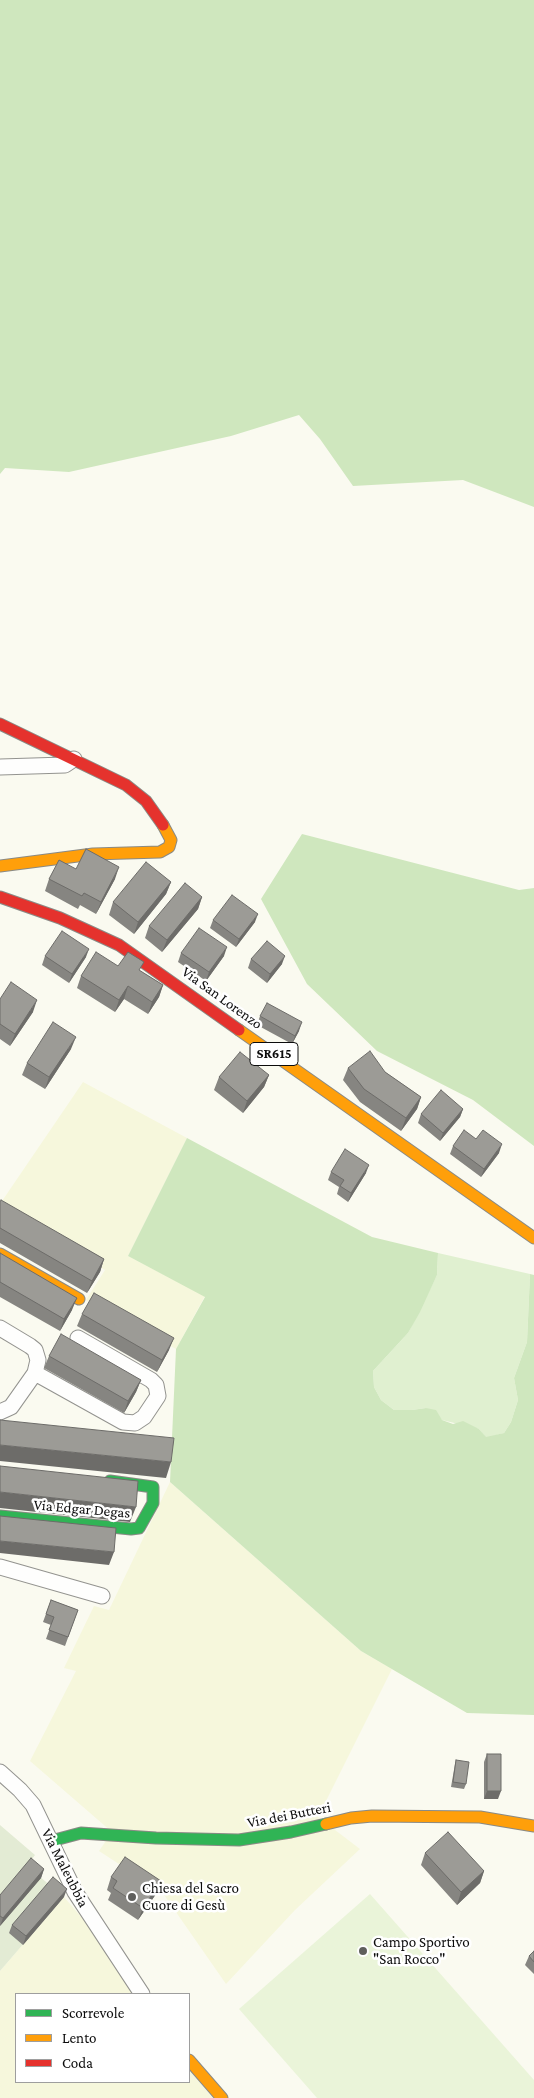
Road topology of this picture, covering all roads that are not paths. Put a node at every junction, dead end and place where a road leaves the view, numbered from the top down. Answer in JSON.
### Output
{"nodes":[{"id":1,"x":0,"y":724,"type":"edge"},
{"id":2,"x":74,"y":760,"type":"junction"},
{"id":3,"x":0,"y":767,"type":"edge"},
{"id":4,"x":0,"y":866,"type":"edge"},
{"id":5,"x":0,"y":897,"type":"edge"},
{"id":6,"x":534,"y":1238,"type":"edge"},
{"id":7,"x":0,"y":1254,"type":"edge"},
{"id":8,"x":80,"y":1299,"type":"dead end"},
{"id":9,"x":0,"y":1328,"type":"edge"},
{"id":10,"x":78,"y":1338,"type":"dead end"},
{"id":11,"x":35,"y":1373,"type":"junction"},
{"id":12,"x":0,"y":1412,"type":"edge"},
{"id":13,"x":99,"y":1480,"type":"edge"},
{"id":14,"x":0,"y":1516,"type":"edge"},
{"id":15,"x":0,"y":1567,"type":"edge"},
{"id":16,"x":102,"y":1596,"type":"dead end"},
{"id":17,"x":0,"y":1772,"type":"edge"},
{"id":18,"x":534,"y":1826,"type":"edge"},
{"id":19,"x":51,"y":1841,"type":"junction"},
{"id":20,"x":141,"y":1993,"type":"edge"},
{"id":21,"x":190,"y":2061,"type":"edge"},
{"id":22,"x":222,"y":2098,"type":"edge"}],
"edges":[{"from":1,"to":2,"type":"street"},
{"from":2,"to":3,"type":"street"},
{"from":2,"to":4,"type":"street"},
{"from":5,"to":6,"type":"street","name":"Via San Lorenzo","number":"SR615"},
{"from":7,"to":8,"type":"street"},
{"from":9,"to":11,"type":"street"},
{"from":10,"to":11,"type":"street"},
{"from":11,"to":12,"type":"street"},
{"from":13,"to":14,"type":"street","name":"Via Edgar Degas"},
{"from":15,"to":16,"type":"street"},
{"from":17,"to":19,"type":"street","name":"Via Maleubbia"},
{"from":18,"to":19,"type":"street","name":"Via dei Butteri"},
{"from":19,"to":20,"type":"street","name":"Via Maleubbia"},
{"from":21,"to":22,"type":"street"}]}
